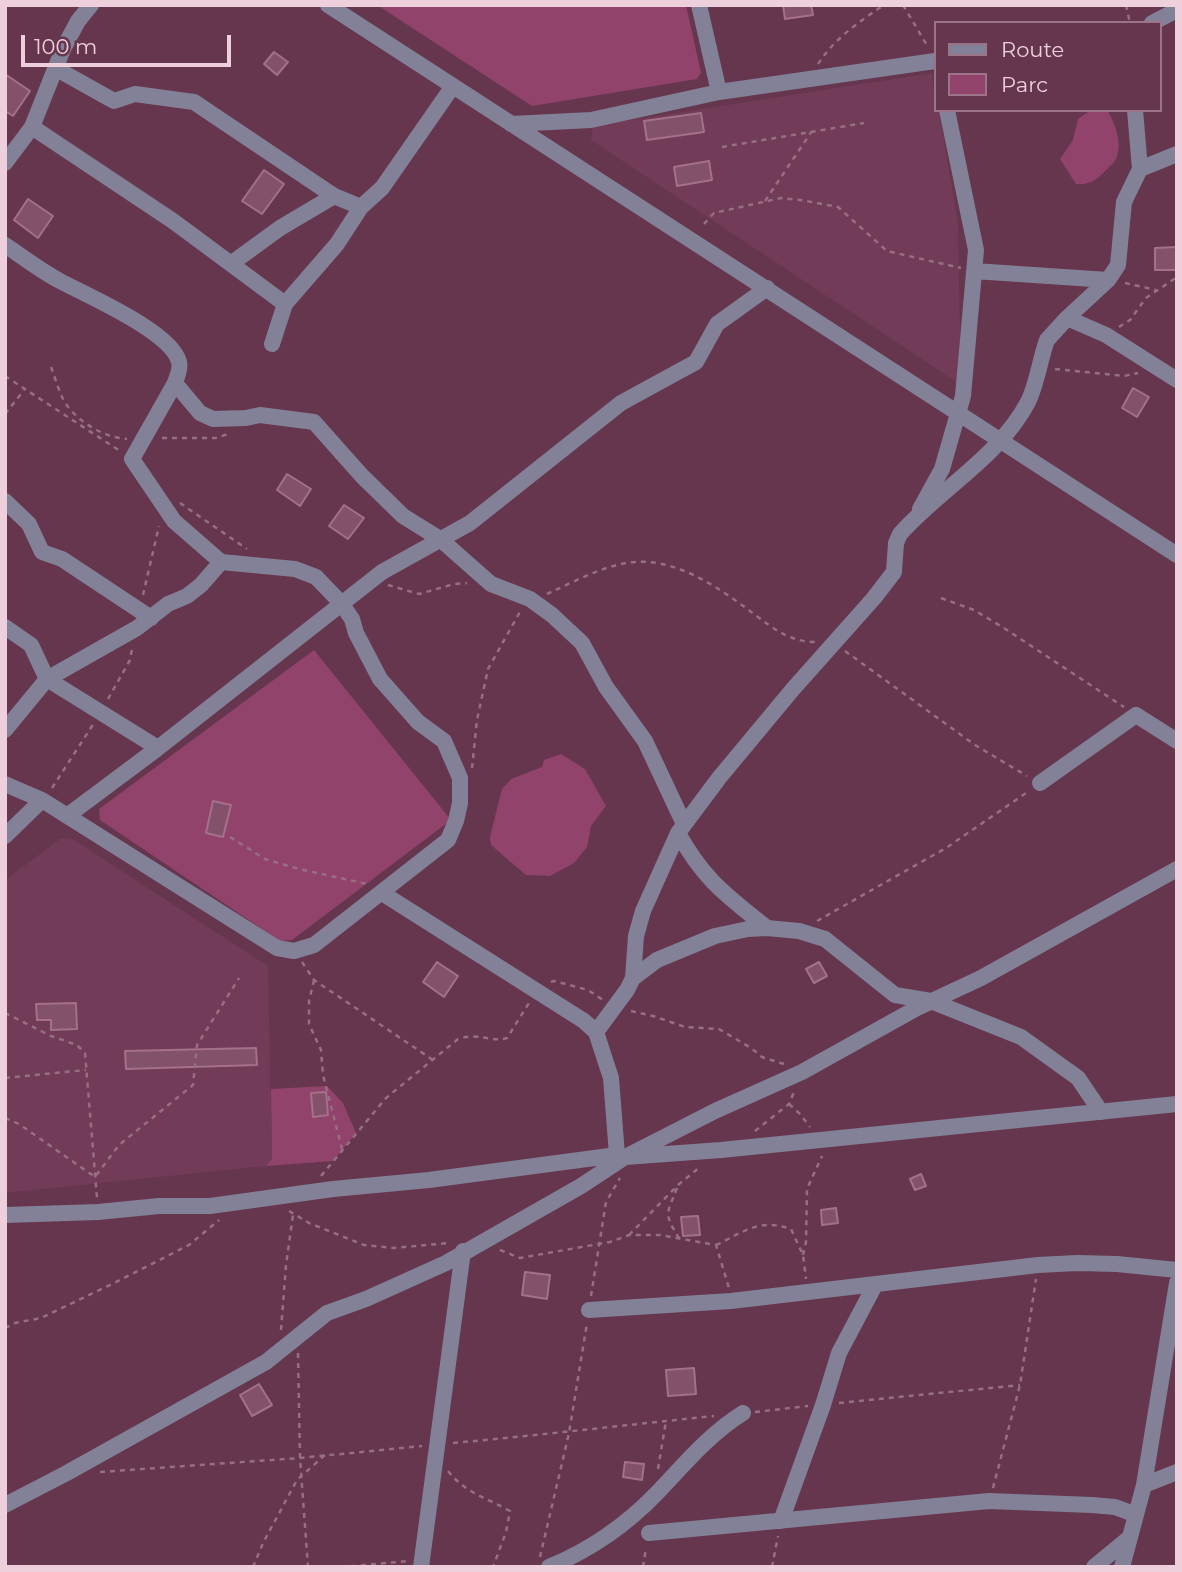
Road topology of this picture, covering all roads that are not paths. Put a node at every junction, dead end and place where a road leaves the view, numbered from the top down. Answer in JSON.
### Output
{"nodes":[{"id":1,"x":91,"y":5,"type":"edge"},
{"id":2,"x":328,"y":5,"type":"edge"},
{"id":3,"x":699,"y":5,"type":"edge"},
{"id":4,"x":1177,"y":10,"type":"edge"},
{"id":5,"x":1156,"y":21,"type":"edge"},
{"id":6,"x":932,"y":55,"type":"edge"},
{"id":7,"x":55,"y":68,"type":"junction"},
{"id":8,"x":453,"y":86,"type":"junction"},
{"id":9,"x":719,"y":92,"type":"junction"},
{"id":10,"x":947,"y":112,"type":"edge"},
{"id":11,"x":1135,"y":112,"type":"edge"},
{"id":12,"x":511,"y":124,"type":"junction"},
{"id":13,"x":32,"y":127,"type":"junction"},
{"id":14,"x":1177,"y":154,"type":"edge"},
{"id":15,"x":5,"y":163,"type":"edge"},
{"id":16,"x":1139,"y":169,"type":"junction"},
{"id":17,"x":334,"y":197,"type":"junction"},
{"id":18,"x":361,"y":207,"type":"junction"},
{"id":19,"x":5,"y":245,"type":"edge"},
{"id":20,"x":232,"y":263,"type":"junction"},
{"id":21,"x":974,"y":271,"type":"junction"},
{"id":22,"x":1108,"y":280,"type":"junction"},
{"id":23,"x":767,"y":288,"type":"junction"},
{"id":24,"x":285,"y":304,"type":"junction"},
{"id":25,"x":1067,"y":318,"type":"junction"},
{"id":26,"x":272,"y":344,"type":"dead end"},
{"id":27,"x":1177,"y":380,"type":"edge"},
{"id":28,"x":175,"y":383,"type":"junction"},
{"id":29,"x":958,"y":412,"type":"junction"},
{"id":30,"x":1000,"y":439,"type":"junction"},
{"id":31,"x":5,"y":501,"type":"edge"},
{"id":32,"x":914,"y":519,"type":"junction"},
{"id":33,"x":440,"y":539,"type":"junction"},
{"id":34,"x":1177,"y":555,"type":"edge"},
{"id":35,"x":221,"y":562,"type":"junction"},
{"id":36,"x":341,"y":603,"type":"junction"},
{"id":37,"x":151,"y":618,"type":"junction"},
{"id":38,"x":5,"y":626,"type":"edge"},
{"id":39,"x":47,"y":679,"type":"junction"},
{"id":40,"x":5,"y":730,"type":"edge"},
{"id":41,"x":1177,"y":741,"type":"edge"},
{"id":42,"x":158,"y":748,"type":"junction"},
{"id":43,"x":1040,"y":783,"type":"road end"},
{"id":44,"x":5,"y":784,"type":"edge"},
{"id":45,"x":43,"y":800,"type":"junction"},
{"id":46,"x":67,"y":816,"type":"junction"},
{"id":47,"x":681,"y":829,"type":"junction"},
{"id":48,"x":5,"y":836,"type":"edge"},
{"id":49,"x":1177,"y":869,"type":"edge"},
{"id":50,"x":382,"y":893,"type":"junction"},
{"id":51,"x":766,"y":928,"type":"junction"},
{"id":52,"x":633,"y":978,"type":"junction"},
{"id":53,"x":931,"y":1001,"type":"junction"},
{"id":54,"x":596,"y":1032,"type":"junction"},
{"id":55,"x":1177,"y":1104,"type":"edge"},
{"id":56,"x":1101,"y":1112,"type":"junction"},
{"id":57,"x":628,"y":1156,"type":"junction"},
{"id":58,"x":5,"y":1215,"type":"edge"},
{"id":59,"x":463,"y":1251,"type":"junction"},
{"id":60,"x":1177,"y":1270,"type":"edge"},
{"id":61,"x":1177,"y":1283,"type":"edge"},
{"id":62,"x":875,"y":1285,"type":"junction"},
{"id":63,"x":589,"y":1310,"type":"road end"},
{"id":64,"x":743,"y":1413,"type":"road end"},
{"id":65,"x":1177,"y":1472,"type":"edge"},
{"id":66,"x":1144,"y":1485,"type":"junction"},
{"id":67,"x":5,"y":1505,"type":"edge"},
{"id":68,"x":1134,"y":1514,"type":"junction"},
{"id":69,"x":781,"y":1521,"type":"junction"},
{"id":70,"x":649,"y":1533,"type":"dead end"},
{"id":71,"x":1128,"y":1539,"type":"junction"},
{"id":72,"x":422,"y":1563,"type":"edge"},
{"id":73,"x":549,"y":1567,"type":"edge"},
{"id":74,"x":1094,"y":1567,"type":"edge"},
{"id":75,"x":1122,"y":1567,"type":"edge"}],
"edges":[{"from":1,"to":7,"type":"street"},
{"from":2,"to":8,"type":"street"},
{"from":3,"to":9,"type":"street"},
{"from":4,"to":5,"type":"street"},
{"from":6,"to":9,"type":"street"},
{"from":7,"to":13,"type":"street"},
{"from":7,"to":17,"type":"street"},
{"from":8,"to":12,"type":"street"},
{"from":8,"to":18,"type":"street"},
{"from":9,"to":12,"type":"street"},
{"from":10,"to":21,"type":"street"},
{"from":11,"to":16,"type":"street"},
{"from":12,"to":23,"type":"street"},
{"from":13,"to":15,"type":"street"},
{"from":13,"to":20,"type":"street"},
{"from":14,"to":16,"type":"street"},
{"from":16,"to":22,"type":"street"},
{"from":17,"to":18,"type":"street"},
{"from":17,"to":20,"type":"street"},
{"from":18,"to":24,"type":"street"},
{"from":19,"to":28,"type":"street"},
{"from":20,"to":24,"type":"street"},
{"from":21,"to":22,"type":"street"},
{"from":21,"to":29,"type":"street"},
{"from":22,"to":25,"type":"street"},
{"from":23,"to":29,"type":"street"},
{"from":23,"to":33,"type":"street"},
{"from":24,"to":26,"type":"street"},
{"from":25,"to":27,"type":"street"},
{"from":25,"to":30,"type":"street"},
{"from":28,"to":33,"type":"street"},
{"from":28,"to":35,"type":"street"},
{"from":29,"to":30,"type":"street"},
{"from":29,"to":32,"type":"street"},
{"from":30,"to":32,"type":"street"},
{"from":30,"to":34,"type":"street"},
{"from":31,"to":37,"type":"street"},
{"from":32,"to":47,"type":"street"},
{"from":33,"to":36,"type":"street"},
{"from":33,"to":47,"type":"street"},
{"from":35,"to":36,"type":"street"},
{"from":35,"to":37,"type":"street"},
{"from":36,"to":42,"type":"street"},
{"from":36,"to":50,"type":"street"},
{"from":37,"to":39,"type":"street"},
{"from":38,"to":39,"type":"street"},
{"from":39,"to":40,"type":"street"},
{"from":39,"to":42,"type":"street"},
{"from":41,"to":43,"type":"street"},
{"from":42,"to":46,"type":"street"},
{"from":44,"to":45,"type":"street"},
{"from":45,"to":46,"type":"street"},
{"from":45,"to":48,"type":"street"},
{"from":46,"to":50,"type":"street"},
{"from":47,"to":51,"type":"street"},
{"from":47,"to":52,"type":"street"},
{"from":49,"to":53,"type":"street"},
{"from":50,"to":54,"type":"street"},
{"from":51,"to":52,"type":"street"},
{"from":51,"to":53,"type":"street"},
{"from":52,"to":54,"type":"street"},
{"from":53,"to":56,"type":"street"},
{"from":53,"to":57,"type":"street"},
{"from":54,"to":57,"type":"street"},
{"from":55,"to":56,"type":"street"},
{"from":56,"to":57,"type":"street"},
{"from":57,"to":58,"type":"street"},
{"from":57,"to":59,"type":"street"},
{"from":59,"to":67,"type":"street"},
{"from":59,"to":72,"type":"street"},
{"from":60,"to":62,"type":"street"},
{"from":61,"to":66,"type":"street"},
{"from":62,"to":63,"type":"street"},
{"from":62,"to":69,"type":"street"},
{"from":64,"to":73,"type":"street"},
{"from":65,"to":66,"type":"street"},
{"from":66,"to":68,"type":"street"},
{"from":68,"to":69,"type":"street"},
{"from":68,"to":71,"type":"street"},
{"from":69,"to":70,"type":"street"},
{"from":71,"to":74,"type":"street"},
{"from":71,"to":75,"type":"street"}]}
